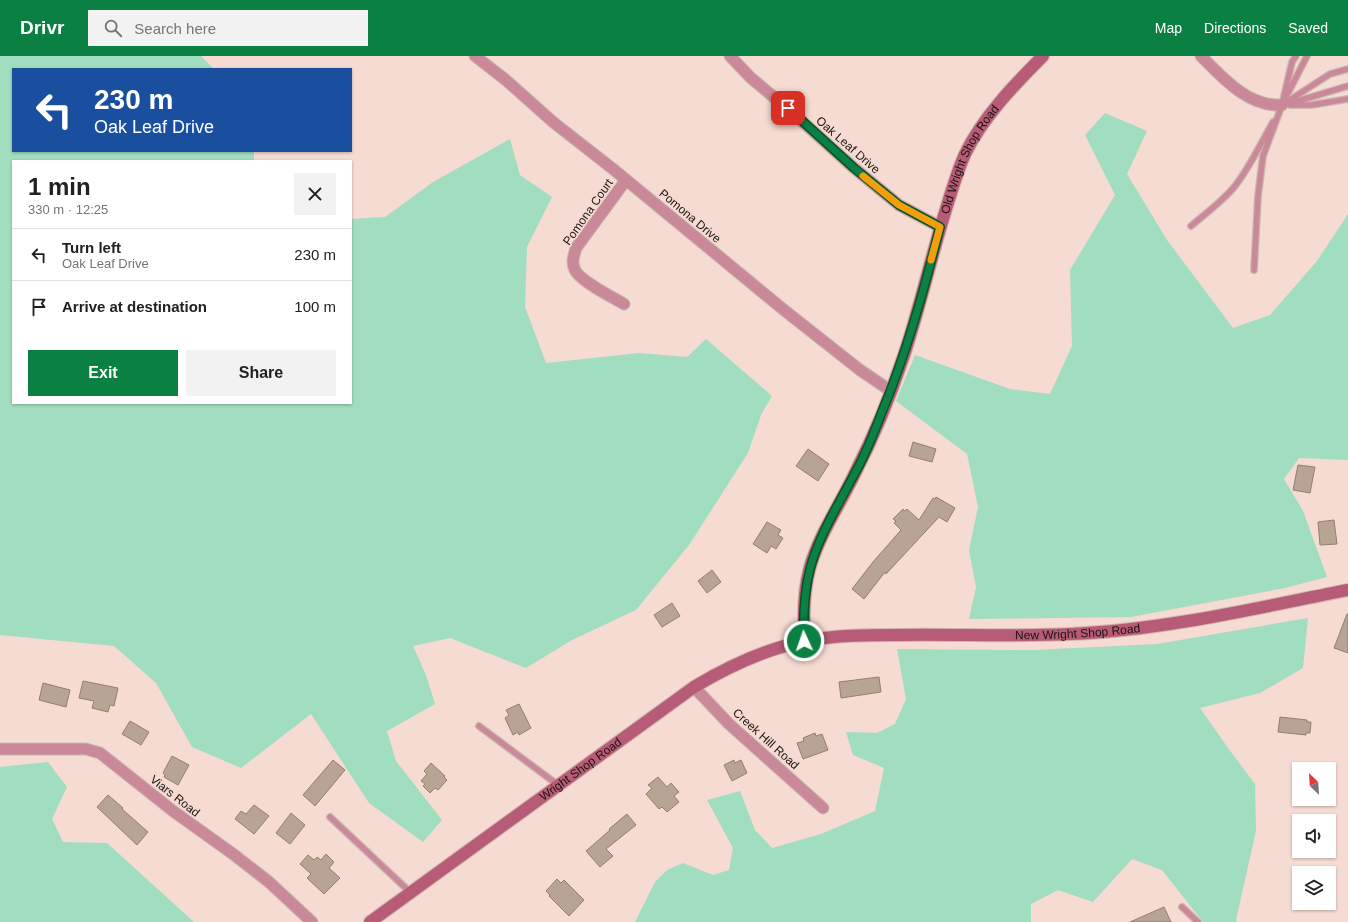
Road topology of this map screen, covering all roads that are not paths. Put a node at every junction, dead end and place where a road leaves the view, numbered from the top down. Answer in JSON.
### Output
{"nodes":[{"id":1,"x":475,"y":56,"type":"edge"},
{"id":2,"x":730,"y":56,"type":"edge"},
{"id":3,"x":1043,"y":56,"type":"edge"},
{"id":4,"x":1201,"y":56,"type":"edge"},
{"id":5,"x":1296,"y":56,"type":"edge"},
{"id":6,"x":1307,"y":56,"type":"edge"},
{"id":7,"x":1348,"y":69,"type":"edge"},
{"id":8,"x":1348,"y":86,"type":"edge"},
{"id":9,"x":1348,"y":99,"type":"edge"},
{"id":10,"x":1282,"y":106,"type":"junction"},
{"id":11,"x":626,"y":180,"type":"junction"},
{"id":12,"x":1191,"y":226,"type":"dead end"},
{"id":13,"x":940,"y":227,"type":"junction"},
{"id":14,"x":1254,"y":270,"type":"dead end"},
{"id":15,"x":624,"y":304,"type":"dead end"},
{"id":16,"x":891,"y":391,"type":"junction"},
{"id":17,"x":1348,"y":590,"type":"edge"},
{"id":18,"x":804,"y":641,"type":"junction"},
{"id":19,"x":694,"y":686,"type":"junction"},
{"id":20,"x":479,"y":726,"type":"dead end"},
{"id":21,"x":0,"y":749,"type":"edge"},
{"id":22,"x":558,"y":785,"type":"junction"},
{"id":23,"x":823,"y":808,"type":"dead end"},
{"id":24,"x":330,"y":817,"type":"dead end"},
{"id":25,"x":410,"y":892,"type":"junction"},
{"id":26,"x":1182,"y":906,"type":"dead end"},
{"id":27,"x":312,"y":922,"type":"edge"},
{"id":28,"x":370,"y":922,"type":"edge"},
{"id":29,"x":1198,"y":922,"type":"edge"}],
"edges":[{"from":1,"to":11,"type":"street","name":"Pomona Drive"},
{"from":2,"to":13,"type":"street","name":"Oak Leaf Drive"},
{"from":3,"to":13,"type":"street","name":"Old Wright Shop Road"},
{"from":4,"to":10,"type":"street"},
{"from":5,"to":10,"type":"lane"},
{"from":6,"to":10,"type":"lane"},
{"from":7,"to":10,"type":"lane"},
{"from":8,"to":10,"type":"lane"},
{"from":9,"to":10,"type":"lane"},
{"from":10,"to":12,"type":"lane"},
{"from":10,"to":14,"type":"lane"},
{"from":11,"to":15,"type":"street","name":"Pomona Court"},
{"from":11,"to":16,"type":"street","name":"Pomona Drive"},
{"from":13,"to":16,"type":"street","name":"Old Wright Shop Road"},
{"from":16,"to":18,"type":"street","name":"Old Wright Shop Road"},
{"from":17,"to":18,"type":"street","name":"New Wright Shop Road"},
{"from":18,"to":19,"type":"street","name":"Wright Shop Road"},
{"from":19,"to":22,"type":"street","name":"Wright Shop Road"},
{"from":19,"to":23,"type":"street","name":"Creek Hill Road"},
{"from":20,"to":22,"type":"lane"},
{"from":21,"to":27,"type":"street","name":"Viars Road"},
{"from":22,"to":25,"type":"street","name":"Wright Shop Road"},
{"from":24,"to":25,"type":"lane"},
{"from":25,"to":28,"type":"street","name":"Wright Shop Road"},
{"from":26,"to":29,"type":"lane"}]}
